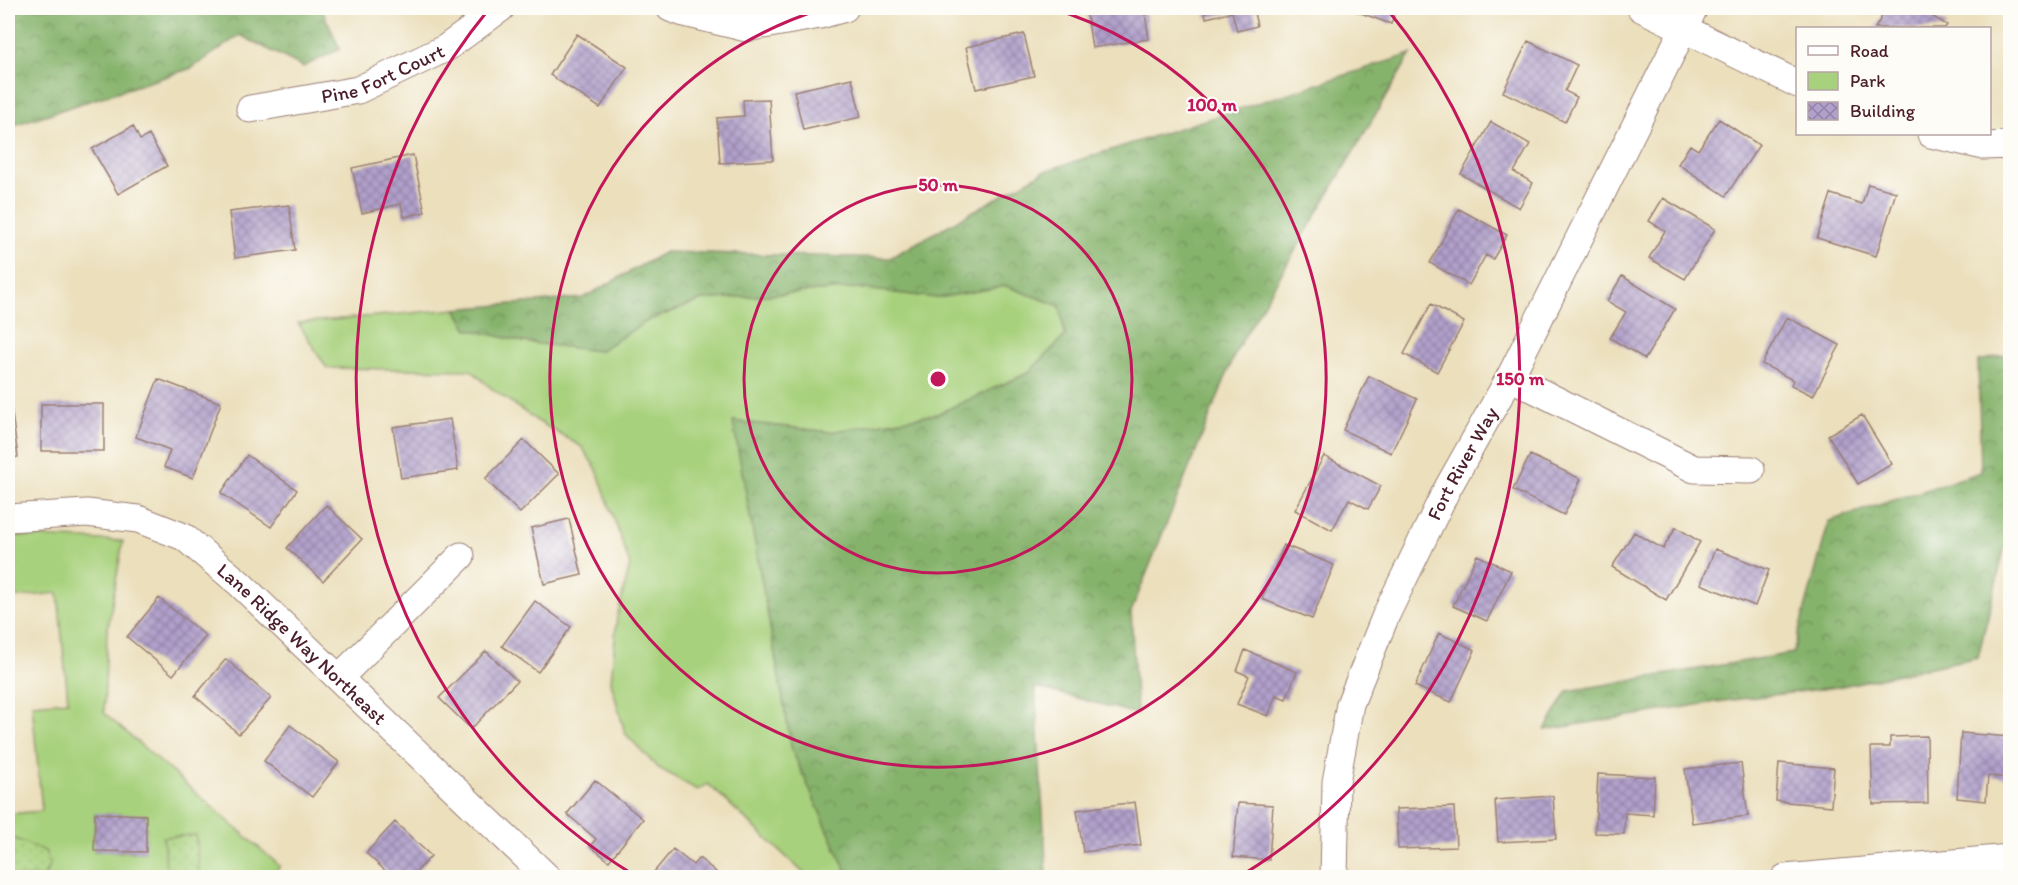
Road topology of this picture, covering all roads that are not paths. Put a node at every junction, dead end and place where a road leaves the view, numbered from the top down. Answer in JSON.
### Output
{"nodes":[{"id":1,"x":501,"y":8,"type":"edge"},
{"id":2,"x":670,"y":8,"type":"edge"},
{"id":3,"x":845,"y":8,"type":"edge"},
{"id":4,"x":1641,"y":8,"type":"edge"},
{"id":5,"x":1689,"y":18,"type":"edge"},
{"id":6,"x":1796,"y":83,"type":"edge"},
{"id":7,"x":250,"y":109,"type":"dead end"},
{"id":8,"x":1936,"y":135,"type":"edge"},
{"id":9,"x":1997,"y":145,"type":"edge"},
{"id":10,"x":1510,"y":377,"type":"junction"},
{"id":11,"x":1750,"y":470,"type":"dead end"},
{"id":12,"x":8,"y":518,"type":"edge"},
{"id":13,"x":461,"y":556,"type":"dead end"},
{"id":14,"x":339,"y":678,"type":"junction"},
{"id":15,"x":2010,"y":858,"type":"edge"},
{"id":16,"x":542,"y":876,"type":"edge"},
{"id":17,"x":1334,"y":878,"type":"edge"},
{"id":18,"x":1785,"y":878,"type":"edge"}],
"edges":[{"from":1,"to":7,"type":"street","name":"Pine Fort Court"},
{"from":2,"to":3,"type":"street"},
{"from":4,"to":5,"type":"street"},
{"from":5,"to":6,"type":"street"},
{"from":5,"to":10,"type":"street","name":"Fort River Way"},
{"from":8,"to":9,"type":"street"},
{"from":10,"to":11,"type":"street"},
{"from":10,"to":17,"type":"street","name":"Fort River Way"},
{"from":12,"to":14,"type":"street","name":"Lane Ridge Way Northeast"},
{"from":13,"to":14,"type":"street"},
{"from":14,"to":16,"type":"street","name":"Lane Ridge Way Northeast"},
{"from":15,"to":18,"type":"street"}]}
